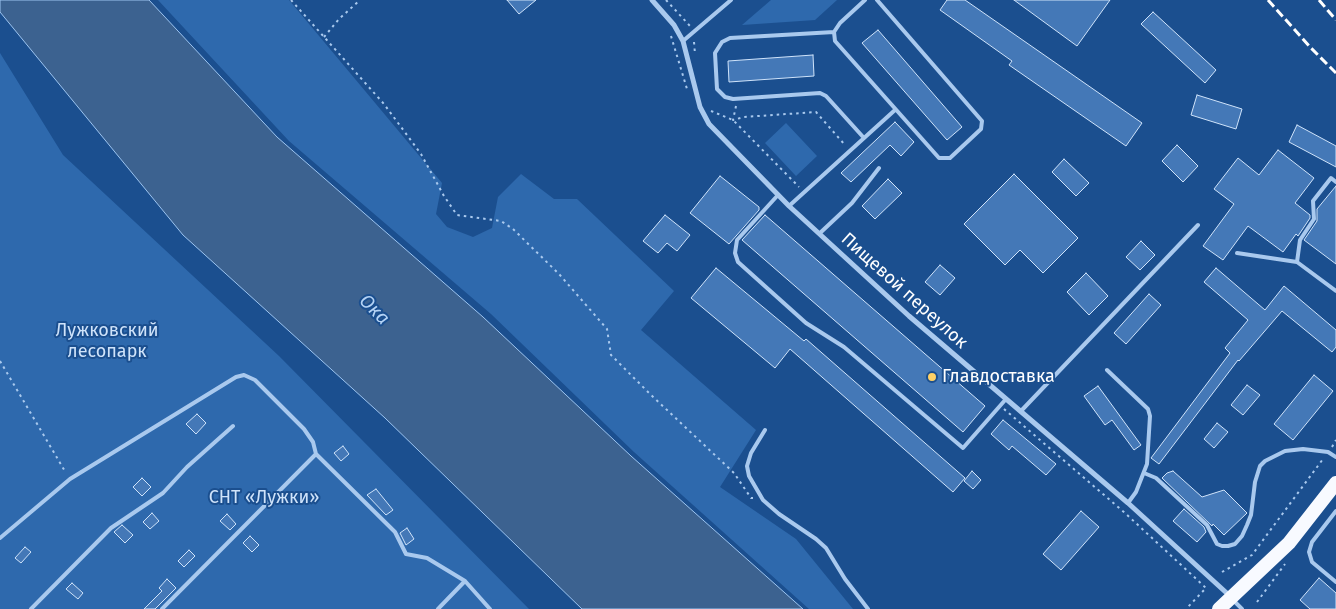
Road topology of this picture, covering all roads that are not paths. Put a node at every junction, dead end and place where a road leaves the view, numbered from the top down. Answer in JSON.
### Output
{"nodes":[{"id":1,"x":652,"y":0,"type":"edge"},
{"id":2,"x":731,"y":0,"type":"edge"},
{"id":3,"x":865,"y":0,"type":"edge"},
{"id":4,"x":877,"y":0,"type":"edge"},
{"id":5,"x":834,"y":32,"type":"junction"},
{"id":6,"x":683,"y":41,"type":"junction"},
{"id":7,"x":895,"y":110,"type":"junction"},
{"id":8,"x":864,"y":138,"type":"junction"},
{"id":9,"x":879,"y":168,"type":"dead end"},
{"id":10,"x":1336,"y":182,"type":"edge"},
{"id":11,"x":778,"y":195,"type":"junction"},
{"id":12,"x":788,"y":206,"type":"junction"},
{"id":13,"x":1198,"y":225,"type":"dead end"},
{"id":14,"x":820,"y":234,"type":"junction"},
{"id":15,"x":1237,"y":253,"type":"dead end"},
{"id":16,"x":1297,"y":262,"type":"junction"},
{"id":17,"x":1336,"y":291,"type":"edge"},
{"id":18,"x":1106,"y":370,"type":"dead end"},
{"id":19,"x":1006,"y":399,"type":"junction"},
{"id":20,"x":1021,"y":411,"type":"junction"},
{"id":21,"x":233,"y":426,"type":"dead end"},
{"id":22,"x":765,"y":430,"type":"dead end"},
{"id":23,"x":316,"y":454,"type":"junction"},
{"id":24,"x":1336,"y":457,"type":"edge"},
{"id":25,"x":1144,"y":473,"type":"junction"},
{"id":26,"x":1336,"y":483,"type":"edge"},
{"id":27,"x":1128,"y":503,"type":"junction"},
{"id":28,"x":1336,"y":511,"type":"edge"},
{"id":29,"x":0,"y":538,"type":"edge"},
{"id":30,"x":465,"y":582,"type":"junction"},
{"id":31,"x":1336,"y":582,"type":"edge"},
{"id":32,"x":1232,"y":598,"type":"junction"},
{"id":33,"x":32,"y":609,"type":"edge"},
{"id":34,"x":162,"y":609,"type":"edge"},
{"id":35,"x":438,"y":609,"type":"edge"},
{"id":36,"x":490,"y":609,"type":"edge"},
{"id":37,"x":868,"y":609,"type":"edge"},
{"id":38,"x":1219,"y":609,"type":"edge"},
{"id":39,"x":1242,"y":609,"type":"edge"}],
"edges":[{"from":1,"to":6,"type":"street","name":"Пищевой переулок"},
{"from":2,"to":6,"type":"lane"},
{"from":3,"to":5,"type":"lane"},
{"from":4,"to":7,"type":"lane"},
{"from":5,"to":7,"type":"lane"},
{"from":5,"to":8,"type":"lane"},
{"from":6,"to":11,"type":"street","name":"Пищевой переулок"},
{"from":7,"to":8,"type":"lane"},
{"from":8,"to":12,"type":"lane"},
{"from":9,"to":14,"type":"lane"},
{"from":10,"to":16,"type":"lane"},
{"from":11,"to":12,"type":"street","name":"Пищевой переулок"},
{"from":11,"to":19,"type":"lane"},
{"from":12,"to":14,"type":"street","name":"Пищевой переулок"},
{"from":13,"to":20,"type":"lane"},
{"from":14,"to":19,"type":"street","name":"Пищевой переулок"},
{"from":15,"to":16,"type":"lane"},
{"from":16,"to":17,"type":"lane"},
{"from":18,"to":25,"type":"lane"},
{"from":19,"to":20,"type":"street","name":"Пищевой переулок"},
{"from":20,"to":27,"type":"street","name":"Пищевой переулок"},
{"from":21,"to":33,"type":"lane"},
{"from":22,"to":37,"type":"lane"},
{"from":23,"to":29,"type":"lane"},
{"from":23,"to":30,"type":"lane"},
{"from":23,"to":34,"type":"lane"},
{"from":24,"to":25,"type":"lane"},
{"from":25,"to":27,"type":"lane"},
{"from":26,"to":32,"type":"highway"},
{"from":27,"to":32,"type":"street","name":"Пищевой переулок"},
{"from":28,"to":31,"type":"lane"},
{"from":30,"to":35,"type":"lane"},
{"from":30,"to":36,"type":"lane"},
{"from":32,"to":38,"type":"highway"},
{"from":32,"to":39,"type":"lane","name":"Пищевой переулок"}]}
